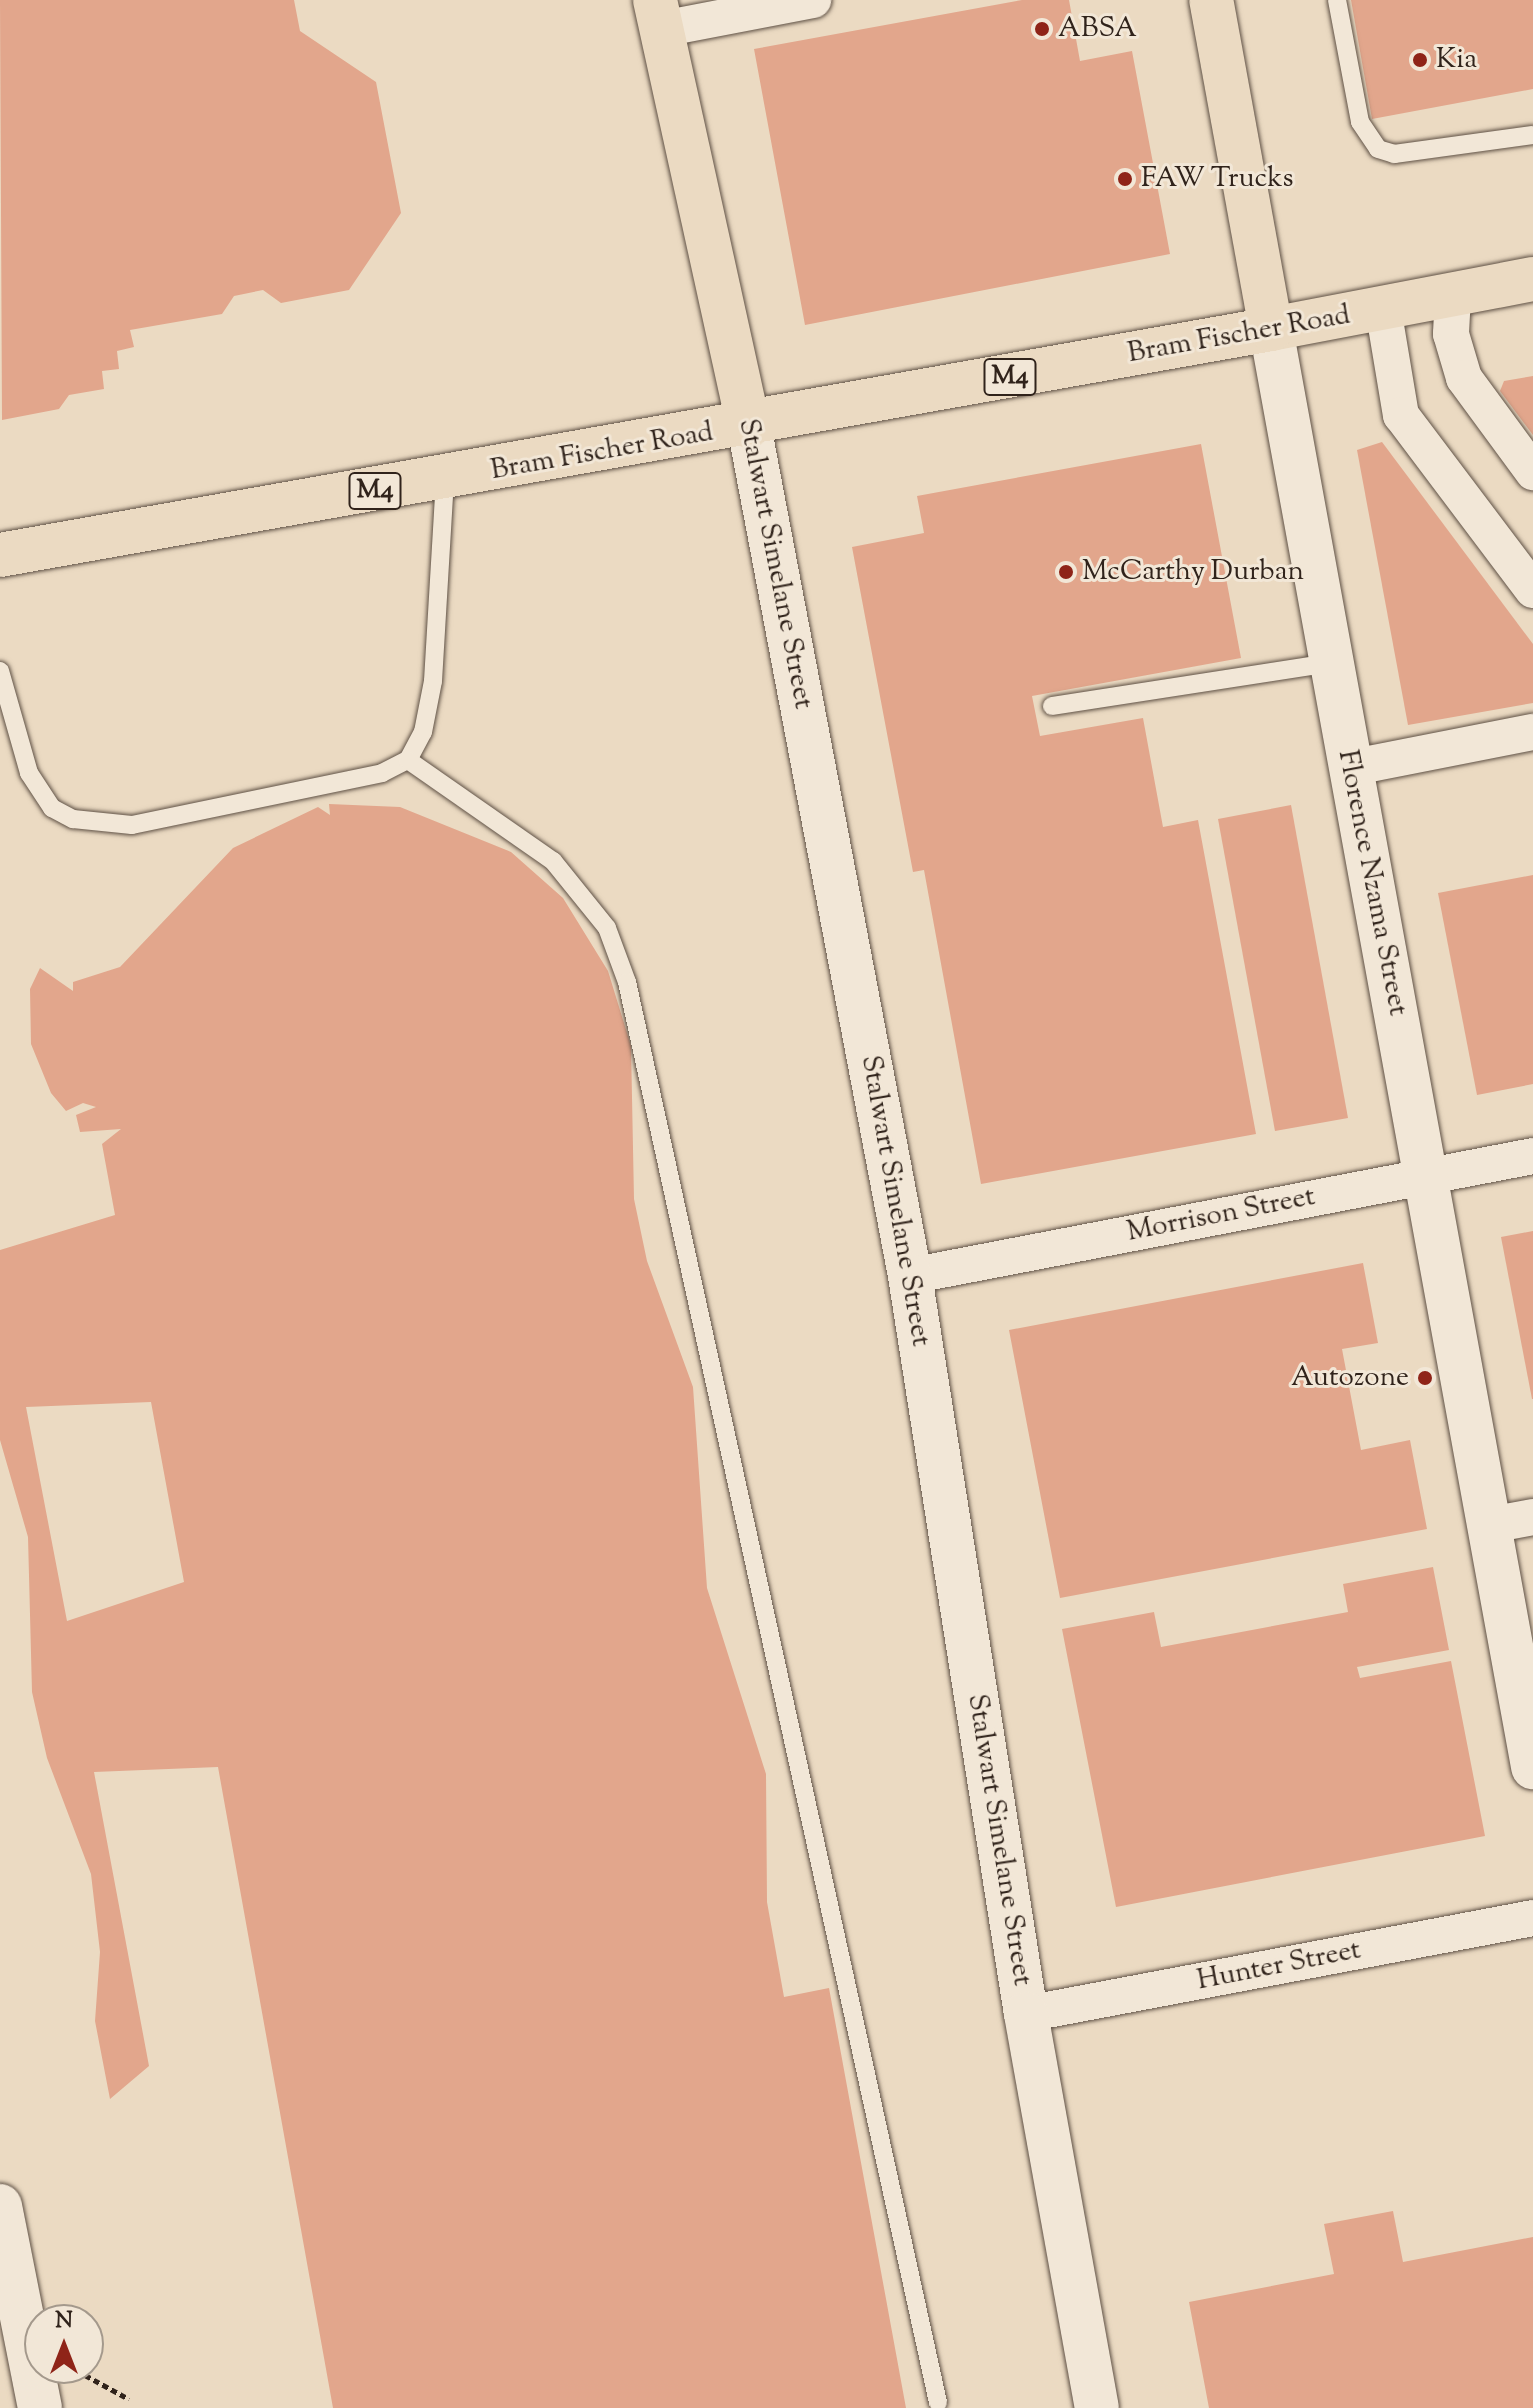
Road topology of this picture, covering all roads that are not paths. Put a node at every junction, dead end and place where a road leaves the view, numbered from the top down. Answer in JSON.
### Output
{"nodes":[{"id":1,"x":813,"y":0,"type":"edge"},
{"id":2,"x":1211,"y":0,"type":"edge"},
{"id":3,"x":1337,"y":0,"type":"edge"},
{"id":4,"x":659,"y":14,"type":"edge"},
{"id":5,"x":1533,"y":135,"type":"edge"},
{"id":6,"x":1533,"y":279,"type":"edge"},
{"id":7,"x":1453,"y":295,"type":"junction"},
{"id":8,"x":1383,"y":308,"type":"junction"},
{"id":9,"x":1271,"y":329,"type":"junction"},
{"id":10,"x":749,"y":426,"type":"junction"},
{"id":11,"x":1533,"y":472,"type":"edge"},
{"id":12,"x":445,"y":479,"type":"junction"},
{"id":13,"x":0,"y":555,"type":"edge"},
{"id":14,"x":1533,"y":590,"type":"edge"},
{"id":15,"x":1331,"y":663,"type":"junction"},
{"id":16,"x":0,"y":671,"type":"edge"},
{"id":17,"x":1052,"y":706,"type":"dead end"},
{"id":18,"x":1533,"y":732,"type":"edge"},
{"id":19,"x":408,"y":760,"type":"junction"},
{"id":20,"x":1349,"y":768,"type":"junction"},
{"id":21,"x":1533,"y":1156,"type":"edge"},
{"id":22,"x":1429,"y":1174,"type":"junction"},
{"id":23,"x":910,"y":1276,"type":"junction"},
{"id":24,"x":1533,"y":1517,"type":"edge"},
{"id":25,"x":1490,"y":1525,"type":"junction"},
{"id":26,"x":1533,"y":1767,"type":"edge"},
{"id":27,"x":1533,"y":1918,"type":"edge"},
{"id":28,"x":1026,"y":2014,"type":"junction"},
{"id":29,"x":0,"y":2206,"type":"edge"},
{"id":30,"x":938,"y":2402,"type":"dead end"},
{"id":31,"x":40,"y":2408,"type":"edge"},
{"id":32,"x":1097,"y":2408,"type":"edge"}],
"edges":[{"from":1,"to":4,"type":"street"},
{"from":2,"to":9,"type":"main road","name":"Florence Nzama Street"},
{"from":3,"to":5,"type":"lane"},
{"from":4,"to":10,"type":"main road","name":"Stalwart Simelane Street"},
{"from":6,"to":7,"type":"main road","name":"Bram Fischer Road"},
{"from":7,"to":8,"type":"main road","name":"Bram Fischer Road"},
{"from":7,"to":11,"type":"street"},
{"from":8,"to":9,"type":"main road","name":"Bram Fischer Road"},
{"from":8,"to":14,"type":"street"},
{"from":9,"to":10,"type":"main road","name":"Bram Fischer Road","number":"M4"},
{"from":9,"to":15,"type":"street","name":"Florence Nzama Street"},
{"from":10,"to":12,"type":"main road","name":"Bram Fischer Road","number":"M4"},
{"from":10,"to":23,"type":"street","name":"Stalwart Simelane Street"},
{"from":12,"to":13,"type":"main road","name":"Bram Fischer Road","number":"M4"},
{"from":12,"to":19,"type":"lane"},
{"from":15,"to":17,"type":"lane"},
{"from":15,"to":20,"type":"street","name":"Florence Nzama Street"},
{"from":16,"to":19,"type":"lane"},
{"from":18,"to":20,"type":"street"},
{"from":19,"to":30,"type":"lane"},
{"from":20,"to":22,"type":"street","name":"Florence Nzama Street"},
{"from":21,"to":22,"type":"street","name":"Morrison Street"},
{"from":22,"to":23,"type":"street","name":"Morrison Street"},
{"from":22,"to":25,"type":"street","name":"Florence Nzama Street"},
{"from":23,"to":28,"type":"street","name":"Stalwart Simelane Street"},
{"from":24,"to":25,"type":"street"},
{"from":25,"to":26,"type":"street","name":"Florence Nzama Street"},
{"from":27,"to":28,"type":"street","name":"Hunter Street"},
{"from":28,"to":32,"type":"street","name":"Stalwart Simelane Street"},
{"from":29,"to":31,"type":"street"}]}
